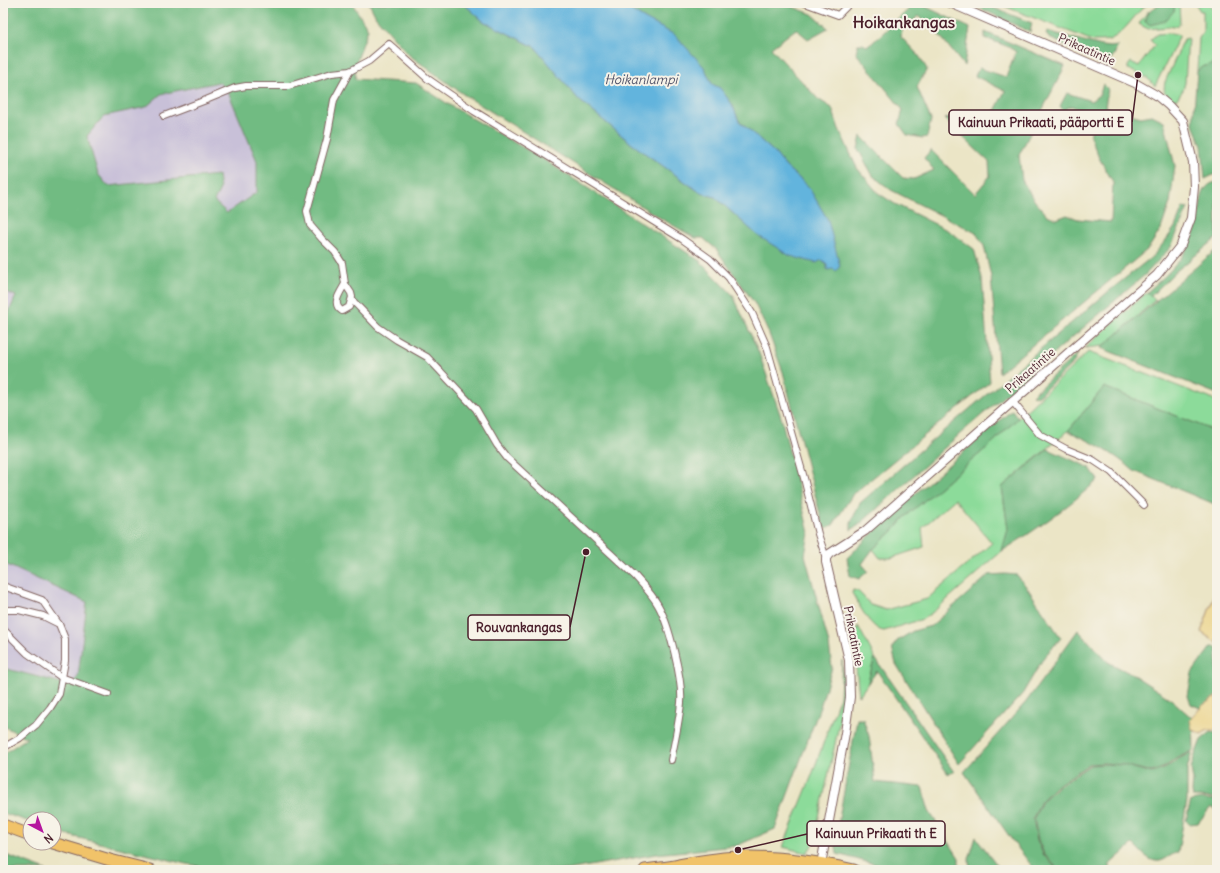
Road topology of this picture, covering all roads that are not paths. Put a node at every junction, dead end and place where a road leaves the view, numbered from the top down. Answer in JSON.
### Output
{"nodes":[{"id":1,"x":805,"y":3,"type":"edge"},
{"id":2,"x":850,"y":3,"type":"edge"},
{"id":3,"x":950,"y":3,"type":"edge"},
{"id":4,"x":350,"y":71,"type":"junction"},
{"id":5,"x":164,"y":116,"type":"dead end"},
{"id":6,"x":345,"y":284,"type":"junction"},
{"id":7,"x":352,"y":300,"type":"junction"},
{"id":8,"x":1012,"y":401,"type":"junction"},
{"id":9,"x":1144,"y":505,"type":"dead end"},
{"id":10,"x":826,"y":558,"type":"junction"},
{"id":11,"x":3,"y":586,"type":"edge"},
{"id":12,"x":3,"y":610,"type":"edge"},
{"id":13,"x":59,"y":624,"type":"junction"},
{"id":14,"x":3,"y":629,"type":"edge"},
{"id":15,"x":61,"y":677,"type":"junction"},
{"id":16,"x":108,"y":694,"type":"dead end"},
{"id":17,"x":3,"y":748,"type":"edge"},
{"id":18,"x":671,"y":760,"type":"dead end"},
{"id":19,"x":3,"y":825,"type":"edge"},
{"id":20,"x":22,"y":832,"type":"edge"},
{"id":21,"x":62,"y":846,"type":"edge"},
{"id":22,"x":678,"y":866,"type":"junction"},
{"id":23,"x":821,"y":866,"type":"edge"},
{"id":24,"x":150,"y":870,"type":"edge"},
{"id":25,"x":645,"y":870,"type":"edge"},
{"id":26,"x":793,"y":870,"type":"edge"},
{"id":27,"x":854,"y":870,"type":"edge"}],
"edges":[{"from":1,"to":2,"type":"street"},
{"from":3,"to":8,"type":"street","name":"Prikaatintie"},
{"from":4,"to":5,"type":"street"},
{"from":4,"to":6,"type":"street"},
{"from":4,"to":10,"type":"street"},
{"from":6,"to":7,"type":"street"},
{"from":6,"to":7,"type":"street"},
{"from":7,"to":18,"type":"street"},
{"from":8,"to":9,"type":"street"},
{"from":8,"to":10,"type":"street","name":"Prikaatintie"},
{"from":10,"to":23,"type":"street","name":"Prikaatintie"},
{"from":11,"to":13,"type":"street"},
{"from":12,"to":13,"type":"street"},
{"from":13,"to":15,"type":"street"},
{"from":14,"to":15,"type":"street"},
{"from":15,"to":16,"type":"street"},
{"from":15,"to":17,"type":"street"},
{"from":19,"to":20,"type":"highway"},
{"from":21,"to":24,"type":"highway"},
{"from":22,"to":23,"type":"highway"},
{"from":22,"to":25,"type":"highway"},
{"from":22,"to":26,"type":"highway"},
{"from":23,"to":27,"type":"highway"}]}
